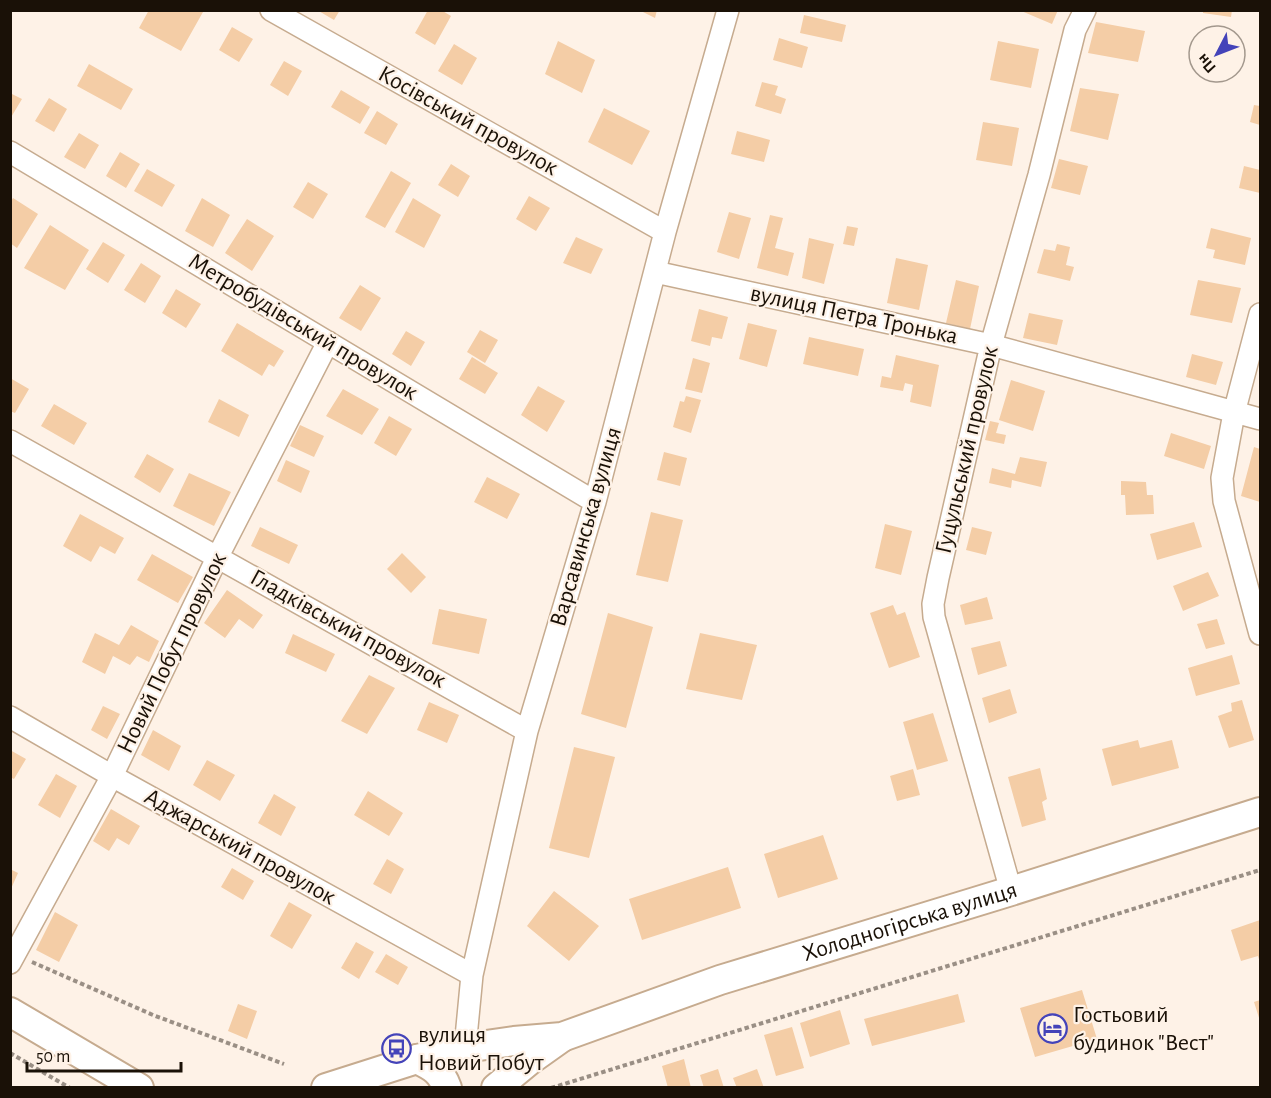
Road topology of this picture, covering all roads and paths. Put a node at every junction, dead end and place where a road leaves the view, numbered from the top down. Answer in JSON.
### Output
{"nodes":[{"id":1,"x":271,"y":10,"type":"edge"},
{"id":2,"x":728,"y":10,"type":"edge"},
{"id":3,"x":1085,"y":10,"type":"edge"},
{"id":4,"x":10,"y":152,"type":"edge"},
{"id":5,"x":665,"y":232,"type":"junction"},
{"id":6,"x":655,"y":272,"type":"junction"},
{"id":7,"x":1260,"y":315,"type":"edge"},
{"id":8,"x":328,"y":342,"type":"junction"},
{"id":9,"x":991,"y":345,"type":"junction"},
{"id":10,"x":1234,"y":413,"type":"junction"},
{"id":11,"x":1260,"y":419,"type":"edge"},
{"id":12,"x":10,"y":441,"type":"edge"},
{"id":13,"x":595,"y":502,"type":"junction"},
{"id":14,"x":218,"y":556,"type":"junction"},
{"id":15,"x":1260,"y":634,"type":"edge"},
{"id":16,"x":10,"y":717,"type":"edge"},
{"id":17,"x":527,"y":731,"type":"junction"},
{"id":18,"x":112,"y":776,"type":"junction"},
{"id":19,"x":1260,"y":812,"type":"edge"},
{"id":20,"x":1260,"y":870,"type":"edge"},
{"id":21,"x":1011,"y":891,"type":"junction"},
{"id":22,"x":13,"y":959,"type":"edge"},
{"id":23,"x":472,"y":975,"type":"junction"},
{"id":24,"x":10,"y":1012,"type":"edge"},
{"id":25,"x":562,"y":1037,"type":"junction"},
{"id":26,"x":465,"y":1048,"type":"junction"},
{"id":27,"x":10,"y":1053,"type":"edge"},
{"id":28,"x":417,"y":1059,"type":"junction"},
{"id":29,"x":284,"y":1064,"type":"dead end"},
{"id":30,"x":70,"y":1088,"type":"edge"},
{"id":31,"x":139,"y":1088,"type":"edge"},
{"id":32,"x":326,"y":1088,"type":"edge"},
{"id":33,"x":447,"y":1088,"type":"edge"},
{"id":34,"x":496,"y":1088,"type":"edge"},
{"id":35,"x":551,"y":1088,"type":"edge"}],
"edges":[{"from":1,"to":5,"type":"street","name":"Косівський провулок"},
{"from":2,"to":5,"type":"street","name":"Варсавинська вулиця"},
{"from":3,"to":9,"type":"street","name":"Гуцульський провулок"},
{"from":4,"to":8,"type":"street","name":"Метробудівський провулок"},
{"from":5,"to":6,"type":"street","name":"Варсавинська вулиця"},
{"from":6,"to":9,"type":"street","name":"вулиця Петра Тронька"},
{"from":6,"to":13,"type":"street","name":"Варсавинська вулиця"},
{"from":7,"to":10,"type":"street"},
{"from":8,"to":13,"type":"street","name":"Метробудівський провулок"},
{"from":8,"to":14,"type":"street","name":"Новий Побут провулок"},
{"from":9,"to":10,"type":"street","name":"вулиця Петра Тронька"},
{"from":9,"to":21,"type":"street","name":"Гуцульський провулок"},
{"from":10,"to":11,"type":"street","name":"вулиця Петра Тронька"},
{"from":10,"to":15,"type":"street"},
{"from":12,"to":14,"type":"street","name":"Гладківський провулок"},
{"from":13,"to":17,"type":"street","name":"Варсавинська вулиця"},
{"from":14,"to":17,"type":"street","name":"Гладківський провулок"},
{"from":14,"to":18,"type":"street","name":"Новий Побут провулок"},
{"from":16,"to":18,"type":"street","name":"Аджарський провулок"},
{"from":17,"to":23,"type":"street","name":"Варсавинська вулиця"},
{"from":18,"to":22,"type":"street","name":"Новий Побут провулок"},
{"from":18,"to":23,"type":"street","name":"Аджарський провулок"},
{"from":19,"to":21,"type":"main road","name":"Холодногірська вулиця"},
{"from":20,"to":35,"type":"path"},
{"from":21,"to":25,"type":"main road","name":"Холодногірська вулиця"},
{"from":22,"to":29,"type":"path"},
{"from":23,"to":26,"type":"street","name":"Варсавинська вулиця"},
{"from":24,"to":31,"type":"main road"},
{"from":25,"to":26,"type":"main road","name":"Холодногірська вулиця"},
{"from":25,"to":34,"type":"main road","name":"Холодногірська вулиця"},
{"from":26,"to":28,"type":"main road","name":"Холодногірська вулиця"},
{"from":27,"to":30,"type":"path"},
{"from":28,"to":32,"type":"main road","name":"Холодногірська вулиця"},
{"from":28,"to":33,"type":"main road"}]}
